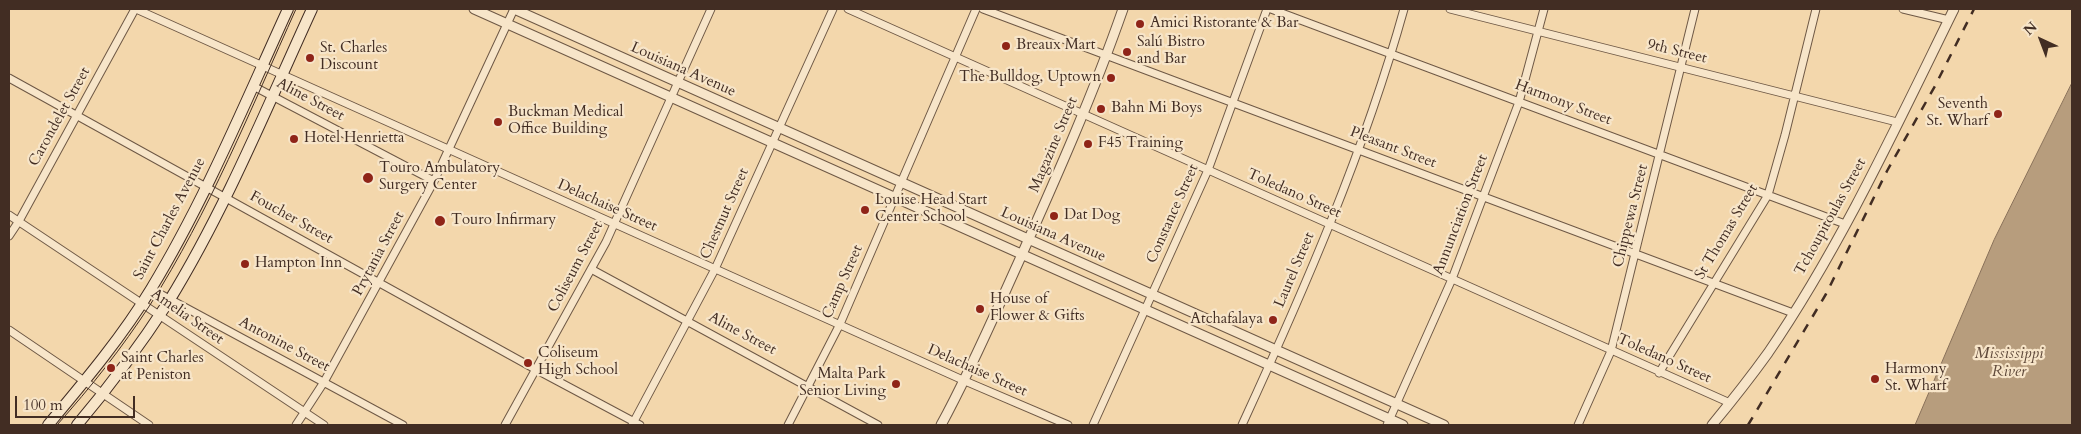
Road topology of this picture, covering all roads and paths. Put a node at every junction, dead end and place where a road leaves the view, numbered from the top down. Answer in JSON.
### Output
{"nodes":[{"id":1,"x":135,"y":9,"type":"edge"},
{"id":2,"x":288,"y":9,"type":"edge"},
{"id":3,"x":312,"y":9,"type":"edge"},
{"id":4,"x":474,"y":9,"type":"edge"},
{"id":5,"x":514,"y":9,"type":"edge"},
{"id":6,"x":711,"y":9,"type":"edge"},
{"id":7,"x":833,"y":9,"type":"edge"},
{"id":8,"x":848,"y":9,"type":"edge"},
{"id":9,"x":976,"y":9,"type":"edge"},
{"id":10,"x":983,"y":9,"type":"edge"},
{"id":11,"x":1123,"y":9,"type":"edge"},
{"id":12,"x":1269,"y":9,"type":"edge"},
{"id":13,"x":1404,"y":9,"type":"edge"},
{"id":14,"x":1450,"y":9,"type":"edge"},
{"id":15,"x":1544,"y":9,"type":"edge"},
{"id":16,"x":1695,"y":9,"type":"edge"},
{"id":17,"x":1816,"y":9,"type":"edge"},
{"id":18,"x":1903,"y":9,"type":"edge"},
{"id":19,"x":1954,"y":9,"type":"edge"},
{"id":20,"x":1949,"y":20,"type":"junction"},
{"id":21,"x":507,"y":24,"type":"junction"},
{"id":22,"x":1538,"y":31,"type":"junction"},
{"id":23,"x":1392,"y":54,"type":"junction"},
{"id":24,"x":1107,"y":56,"type":"junction"},
{"id":25,"x":957,"y":57,"type":"junction"},
{"id":26,"x":262,"y":66,"type":"junction"},
{"id":27,"x":1681,"y":67,"type":"junction"},
{"id":28,"x":282,"y":75,"type":"junction"},
{"id":29,"x":9,"y":78,"type":"edge"},
{"id":30,"x":679,"y":83,"type":"junction"},
{"id":31,"x":253,"y":86,"type":"junction"},
{"id":32,"x":273,"y":95,"type":"junction"},
{"id":33,"x":1795,"y":96,"type":"junction"},
{"id":34,"x":672,"y":97,"type":"junction"},
{"id":35,"x":1519,"y":102,"type":"junction"},
{"id":36,"x":1233,"y":103,"type":"junction"},
{"id":37,"x":1084,"y":113,"type":"junction"},
{"id":38,"x":77,"y":116,"type":"junction"},
{"id":39,"x":1897,"y":122,"type":"junction"},
{"id":40,"x":779,"y":128,"type":"junction"},
{"id":41,"x":773,"y":142,"type":"junction"},
{"id":42,"x":450,"y":150,"type":"junction"},
{"id":43,"x":1358,"y":150,"type":"junction"},
{"id":44,"x":1660,"y":154,"type":"junction"},
{"id":45,"x":1208,"y":170,"type":"junction"},
{"id":46,"x":434,"y":181,"type":"junction"},
{"id":47,"x":902,"y":182,"type":"junction"},
{"id":48,"x":206,"y":188,"type":"junction"},
{"id":49,"x":1768,"y":195,"type":"junction"},
{"id":50,"x":895,"y":197,"type":"junction"},
{"id":51,"x":1483,"y":197,"type":"junction"},
{"id":52,"x":225,"y":198,"type":"junction"},
{"id":53,"x":9,"y":215,"type":"edge"},
{"id":54,"x":19,"y":221,"type":"junction"},
{"id":55,"x":614,"y":224,"type":"junction"},
{"id":56,"x":1845,"y":224,"type":"junction"},
{"id":57,"x":1330,"y":225,"type":"junction"},
{"id":58,"x":9,"y":236,"type":"edge"},
{"id":59,"x":1029,"y":238,"type":"junction"},
{"id":60,"x":1022,"y":254,"type":"junction"},
{"id":61,"x":1635,"y":255,"type":"junction"},
{"id":62,"x":1089,"y":266,"type":"junction"},
{"id":63,"x":591,"y":269,"type":"junction"},
{"id":64,"x":715,"y":269,"type":"junction"},
{"id":65,"x":1452,"y":279,"type":"junction"},
{"id":66,"x":1083,"y":280,"type":"junction"},
{"id":67,"x":380,"y":283,"type":"junction"},
{"id":68,"x":1713,"y":283,"type":"junction"},
{"id":69,"x":151,"y":288,"type":"junction"},
{"id":70,"x":1151,"y":294,"type":"junction"},
{"id":71,"x":170,"y":299,"type":"junction"},
{"id":72,"x":142,"y":302,"type":"junction"},
{"id":73,"x":1145,"y":308,"type":"junction"},
{"id":74,"x":1793,"y":313,"type":"junction"},
{"id":75,"x":159,"y":316,"type":"junction"},
{"id":76,"x":688,"y":321,"type":"junction"},
{"id":77,"x":840,"y":324,"type":"junction"},
{"id":78,"x":9,"y":330,"type":"edge"},
{"id":79,"x":1276,"y":350,"type":"junction"},
{"id":80,"x":1611,"y":351,"type":"junction"},
{"id":81,"x":1270,"y":365,"type":"junction"},
{"id":82,"x":535,"y":370,"type":"junction"},
{"id":83,"x":1659,"y":373,"type":"junction"},
{"id":84,"x":965,"y":381,"type":"junction"},
{"id":85,"x":84,"y":382,"type":"junction"},
{"id":86,"x":324,"y":382,"type":"junction"},
{"id":87,"x":810,"y":386,"type":"junction"},
{"id":88,"x":102,"y":395,"type":"junction"},
{"id":89,"x":1730,"y":403,"type":"junction"},
{"id":90,"x":1397,"y":404,"type":"junction"},
{"id":91,"x":305,"y":412,"type":"junction"},
{"id":92,"x":1389,"y":422,"type":"edge"},
{"id":93,"x":635,"y":424,"type":"edge"},
{"id":94,"x":48,"y":425,"type":"edge"},
{"id":95,"x":77,"y":425,"type":"edge"},
{"id":96,"x":149,"y":425,"type":"edge"},
{"id":97,"x":296,"y":425,"type":"edge"},
{"id":98,"x":324,"y":425,"type":"edge"},
{"id":99,"x":403,"y":425,"type":"edge"},
{"id":100,"x":505,"y":425,"type":"edge"},
{"id":101,"x":788,"y":425,"type":"edge"},
{"id":102,"x":878,"y":425,"type":"edge"},
{"id":103,"x":941,"y":425,"type":"edge"},
{"id":104,"x":1068,"y":425,"type":"edge"},
{"id":105,"x":1092,"y":425,"type":"edge"},
{"id":106,"x":1242,"y":425,"type":"edge"},
{"id":107,"x":1403,"y":425,"type":"edge"},
{"id":108,"x":1444,"y":425,"type":"edge"},
{"id":109,"x":1578,"y":425,"type":"edge"},
{"id":110,"x":1712,"y":425,"type":"edge"}],
"edges":[{"from":1,"to":26,"type":"street","name":"Delachaise Street"},
{"from":1,"to":38,"type":"street","name":"Carondelet Street"},
{"from":2,"to":26,"type":"main road","name":"Saint Charles Avenue"},
{"from":3,"to":28,"type":"main road"},
{"from":4,"to":21,"type":"street","name":"Louisiana Avenue"},
{"from":5,"to":21,"type":"street","name":"Prytania Street"},
{"from":5,"to":30,"type":"street","name":"Louisiana Avenue"},
{"from":6,"to":30,"type":"street","name":"Coliseum Street"},
{"from":7,"to":40,"type":"street","name":"Chestnut Street"},
{"from":8,"to":25,"type":"street","name":"Toledano Street"},
{"from":9,"to":25,"type":"street","name":"Camp Street"},
{"from":10,"to":24,"type":"street","name":"Pleasant Street"},
{"from":11,"to":24,"type":"street","name":"Magazine Street"},
{"from":12,"to":23,"type":"street","name":"Harmony Street"},
{"from":12,"to":36,"type":"street","name":"Constance Street"},
{"from":13,"to":23,"type":"street","name":"Laurel Street"},
{"from":14,"to":22,"type":"street","name":"9th Street"},
{"from":15,"to":22,"type":"street","name":"Annunciation Street"},
{"from":16,"to":27,"type":"street","name":"Chippewa Street"},
{"from":17,"to":33,"type":"street","name":"St Thomas Street"},
{"from":18,"to":20,"type":"street"},
{"from":19,"to":20,"type":"street","name":"Tchoupitoulas Street"},
{"from":20,"to":39,"type":"street","name":"Tchoupitoulas Street"},
{"from":21,"to":34,"type":"street","name":"Louisiana Avenue"},
{"from":21,"to":42,"type":"street","name":"Prytania Street"},
{"from":22,"to":27,"type":"street","name":"9th Street"},
{"from":22,"to":35,"type":"street","name":"Annunciation Street"},
{"from":23,"to":35,"type":"street","name":"Harmony Street"},
{"from":23,"to":43,"type":"street","name":"Laurel Street"},
{"from":24,"to":36,"type":"street","name":"Pleasant Street"},
{"from":24,"to":37,"type":"street","name":"Magazine Street"},
{"from":25,"to":37,"type":"street","name":"Toledano Street"},
{"from":25,"to":47,"type":"street","name":"Camp Street"},
{"from":26,"to":28,"type":"street","name":"Delachaise Street"},
{"from":26,"to":31,"type":"main road","name":"Saint Charles Avenue"},
{"from":27,"to":33,"type":"street","name":"9th Street"},
{"from":27,"to":44,"type":"street","name":"Chippewa Street"},
{"from":28,"to":32,"type":"main road"},
{"from":28,"to":42,"type":"street","name":"Delachaise Street"},
{"from":29,"to":38,"type":"street","name":"Foucher Street"},
{"from":30,"to":34,"type":"street","name":"Coliseum Street"},
{"from":30,"to":40,"type":"street","name":"Louisiana Avenue"},
{"from":31,"to":32,"type":"street","name":"Aline Street"},
{"from":31,"to":48,"type":"main road","name":"Saint Charles Avenue"},
{"from":32,"to":46,"type":"street","name":"Aline Street"},
{"from":32,"to":52,"type":"main road"},
{"from":33,"to":39,"type":"street","name":"9th Street"},
{"from":33,"to":49,"type":"street","name":"St Thomas Street"},
{"from":34,"to":41,"type":"street","name":"Louisiana Avenue"},
{"from":34,"to":55,"type":"street","name":"Coliseum Street"},
{"from":35,"to":44,"type":"street","name":"Harmony Street"},
{"from":35,"to":51,"type":"street","name":"Annunciation Street"},
{"from":36,"to":43,"type":"street","name":"Pleasant Street"},
{"from":36,"to":45,"type":"street","name":"Constance Street"},
{"from":37,"to":45,"type":"street","name":"Toledano Street"},
{"from":37,"to":59,"type":"street","name":"Magazine Street"},
{"from":38,"to":48,"type":"street","name":"Foucher Street"},
{"from":38,"to":54,"type":"street","name":"Carondelet Street"},
{"from":39,"to":56,"type":"street","name":"Tchoupitoulas Street"},
{"from":40,"to":41,"type":"street","name":"Chestnut Street"},
{"from":40,"to":47,"type":"street","name":"Louisiana Avenue"},
{"from":41,"to":50,"type":"street","name":"Louisiana Avenue"},
{"from":41,"to":64,"type":"street","name":"Chestnut Street"},
{"from":42,"to":46,"type":"street","name":"Prytania Street"},
{"from":42,"to":55,"type":"street","name":"Delachaise Street"},
{"from":43,"to":51,"type":"street","name":"Pleasant Street"},
{"from":43,"to":57,"type":"street","name":"Laurel Street"},
{"from":44,"to":49,"type":"street","name":"Harmony Street"},
{"from":44,"to":61,"type":"street","name":"Chippewa Street"},
{"from":45,"to":57,"type":"street","name":"Toledano Street"},
{"from":45,"to":70,"type":"street","name":"Constance Street"},
{"from":46,"to":67,"type":"street","name":"Prytania Street"},
{"from":47,"to":50,"type":"street","name":"Camp Street"},
{"from":47,"to":59,"type":"street","name":"Louisiana Avenue"},
{"from":48,"to":52,"type":"street","name":"Foucher Street"},
{"from":48,"to":69,"type":"main road","name":"Saint Charles Avenue"},
{"from":49,"to":56,"type":"street","name":"Harmony Street"},
{"from":49,"to":68,"type":"street","name":"St Thomas Street"},
{"from":50,"to":60,"type":"street","name":"Louisiana Avenue"},
{"from":50,"to":77,"type":"street","name":"Camp Street"},
{"from":51,"to":61,"type":"street","name":"Pleasant Street"},
{"from":51,"to":65,"type":"street","name":"Annunciation Street"},
{"from":52,"to":67,"type":"street","name":"Foucher Street"},
{"from":52,"to":71,"type":"main road"},
{"from":53,"to":54,"type":"street","name":"Amelia Street"},
{"from":54,"to":58,"type":"street","name":"Carondelet Street"},
{"from":54,"to":72,"type":"street","name":"Amelia Street"},
{"from":55,"to":63,"type":"street","name":"Coliseum Street"},
{"from":55,"to":64,"type":"street","name":"Delachaise Street"},
{"from":56,"to":74,"type":"street","name":"Tchoupitoulas Street"},
{"from":57,"to":65,"type":"street","name":"Toledano Street"},
{"from":57,"to":79,"type":"street","name":"Laurel Street"},
{"from":59,"to":60,"type":"street","name":"Magazine Street"},
{"from":59,"to":62,"type":"street","name":"Louisiana Avenue"},
{"from":60,"to":66,"type":"street","name":"Louisiana Avenue"},
{"from":60,"to":84,"type":"street","name":"Magazine Street"},
{"from":61,"to":68,"type":"street","name":"Pleasant Street"},
{"from":61,"to":80,"type":"street","name":"Chippewa Street"},
{"from":62,"to":66,"type":"street"},
{"from":62,"to":70,"type":"street","name":"Louisiana Avenue"},
{"from":63,"to":76,"type":"street","name":"Aline Street"},
{"from":63,"to":82,"type":"street","name":"Coliseum Street"},
{"from":64,"to":76,"type":"street","name":"Chestnut Street"},
{"from":64,"to":77,"type":"street","name":"Delachaise Street"},
{"from":65,"to":80,"type":"street","name":"Toledano Street"},
{"from":65,"to":90,"type":"street","name":"Annunciation Street"},
{"from":66,"to":73,"type":"street","name":"Louisiana Avenue"},
{"from":67,"to":82,"type":"street","name":"Foucher Street"},
{"from":67,"to":86,"type":"street","name":"Prytania Street"},
{"from":68,"to":74,"type":"street","name":"Pleasant Street"},
{"from":68,"to":83,"type":"street","name":"St Thomas Street"},
{"from":69,"to":71,"type":"street","name":"Antonine Street"},
{"from":69,"to":72,"type":"main road","name":"Saint Charles Avenue"},
{"from":70,"to":73,"type":"street","name":"Constance Street"},
{"from":70,"to":79,"type":"street","name":"Louisiana Avenue"},
{"from":71,"to":75,"type":"main road"},
{"from":71,"to":86,"type":"street","name":"Antonine Street"},
{"from":72,"to":75,"type":"street","name":"Amelia Street"},
{"from":72,"to":85,"type":"main road","name":"Saint Charles Avenue"},
{"from":73,"to":81,"type":"street","name":"Louisiana Avenue"},
{"from":73,"to":105,"type":"street","name":"Constance Street"},
{"from":74,"to":89,"type":"street","name":"Tchoupitoulas Street"},
{"from":75,"to":88,"type":"main road"},
{"from":75,"to":91,"type":"street","name":"Amelia Street"},
{"from":76,"to":87,"type":"street","name":"Aline Street"},
{"from":76,"to":93,"type":"street","name":"Chestnut Street"},
{"from":77,"to":84,"type":"street","name":"Delachaise Street"},
{"from":77,"to":87,"type":"street","name":"Camp Street"},
{"from":78,"to":85,"type":"street"},
{"from":79,"to":81,"type":"street","name":"Laurel Street"},
{"from":79,"to":90,"type":"street","name":"Louisiana Avenue"},
{"from":80,"to":83,"type":"street","name":"Toledano Street"},
{"from":80,"to":109,"type":"street","name":"Chippewa Street"},
{"from":81,"to":92,"type":"street","name":"Louisiana Avenue"},
{"from":81,"to":106,"type":"street","name":"Laurel Street"},
{"from":82,"to":93,"type":"street","name":"Foucher Street"},
{"from":82,"to":100,"type":"street","name":"Coliseum Street"},
{"from":83,"to":89,"type":"street","name":"Toledano Street"},
{"from":84,"to":103,"type":"street","name":"Magazine Street"},
{"from":84,"to":104,"type":"street","name":"Delachaise Street"},
{"from":85,"to":88,"type":"street"},
{"from":85,"to":94,"type":"main road","name":"Saint Charles Avenue"},
{"from":86,"to":91,"type":"street","name":"Prytania Street"},
{"from":86,"to":99,"type":"street","name":"Antonine Street"},
{"from":87,"to":101,"type":"street","name":"Camp Street"},
{"from":87,"to":102,"type":"street","name":"Aline Street"},
{"from":88,"to":95,"type":"main road"},
{"from":88,"to":96,"type":"street"},
{"from":89,"to":110,"type":"street","name":"Tchoupitoulas Street"},
{"from":90,"to":92,"type":"street","name":"Annunciation Street"},
{"from":90,"to":108,"type":"street","name":"Louisiana Avenue"},
{"from":91,"to":97,"type":"street","name":"Prytania Street"},
{"from":91,"to":98,"type":"street","name":"Amelia Street"},
{"from":92,"to":107,"type":"street","name":"Louisiana Avenue"}]}
